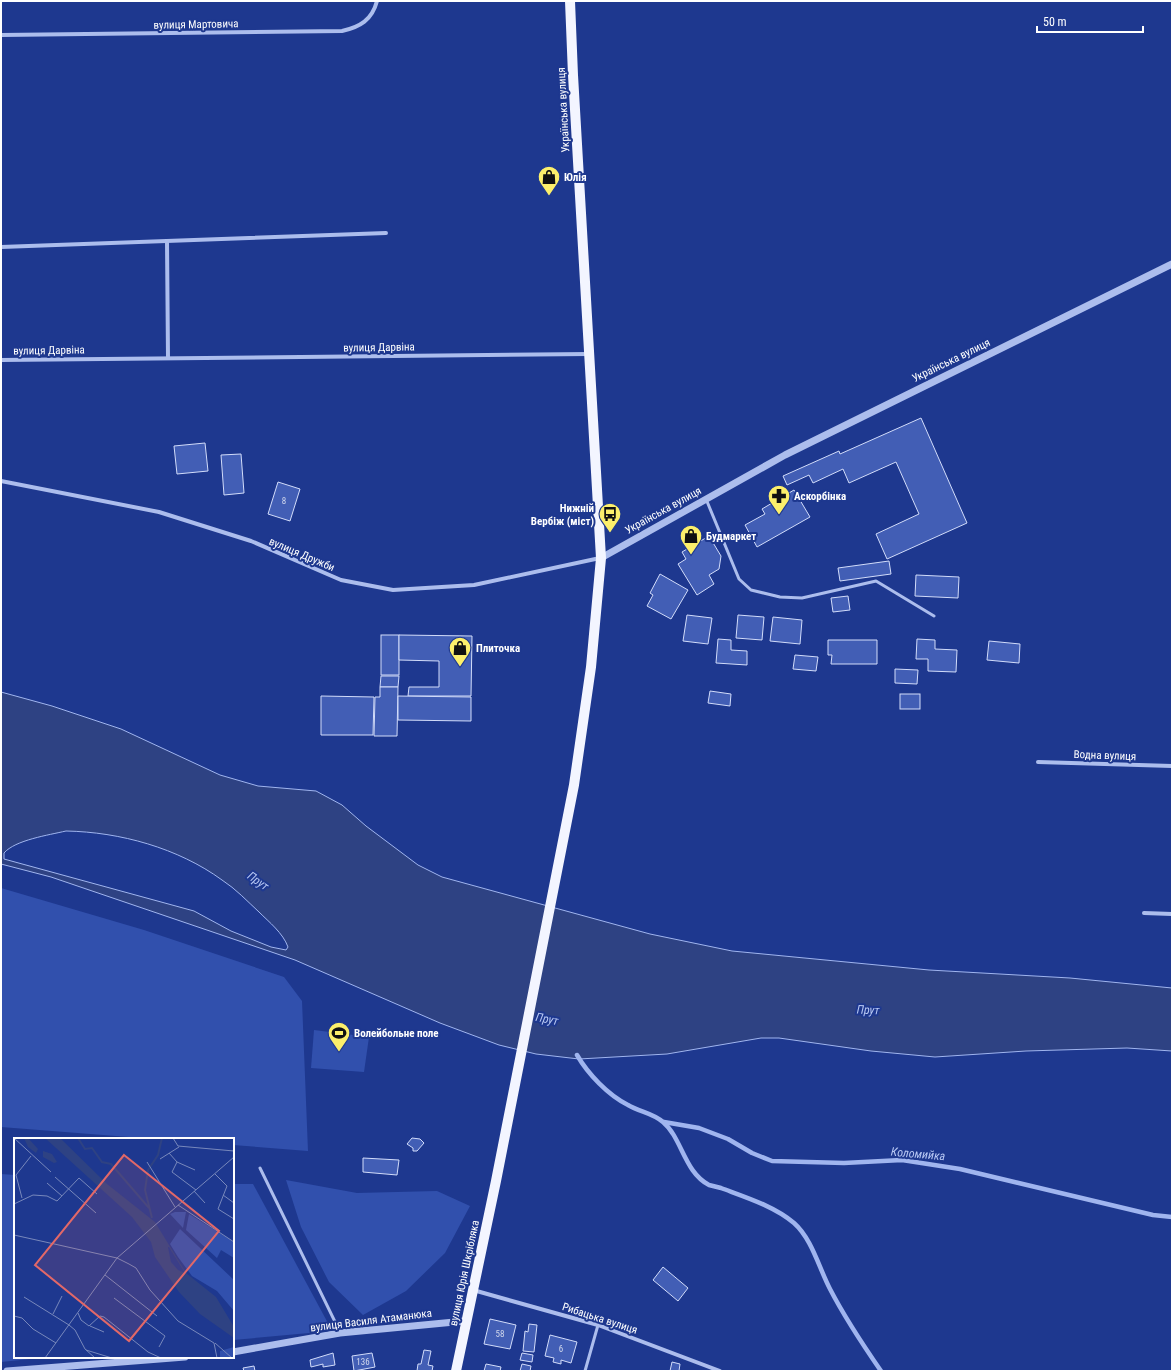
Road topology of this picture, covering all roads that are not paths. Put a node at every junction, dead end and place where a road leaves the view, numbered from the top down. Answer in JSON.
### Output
{"nodes":[{"id":1,"x":377,"y":1,"type":"edge"},
{"id":2,"x":570,"y":1,"type":"edge"},
{"id":3,"x":1,"y":36,"type":"edge"},
{"id":4,"x":386,"y":233,"type":"dead end"},
{"id":5,"x":167,"y":241,"type":"junction"},
{"id":6,"x":1,"y":247,"type":"edge"},
{"id":7,"x":1172,"y":264,"type":"edge"},
{"id":8,"x":589,"y":354,"type":"junction"},
{"id":9,"x":168,"y":358,"type":"junction"},
{"id":10,"x":1,"y":360,"type":"edge"},
{"id":11,"x":1,"y":481,"type":"edge"},
{"id":12,"x":706,"y":500,"type":"junction"},
{"id":13,"x":601,"y":558,"type":"junction"},
{"id":14,"x":934,"y":616,"type":"dead end"},
{"id":15,"x":1038,"y":762,"type":"dead end"},
{"id":16,"x":1172,"y":766,"type":"edge"},
{"id":17,"x":1144,"y":913,"type":"dead end"},
{"id":18,"x":1172,"y":914,"type":"edge"},
{"id":19,"x":260,"y":1168,"type":"dead end"},
{"id":20,"x":472,"y":1290,"type":"junction"},
{"id":21,"x":465,"y":1321,"type":"junction"},
{"id":22,"x":598,"y":1325,"type":"junction"},
{"id":23,"x":340,"y":1333,"type":"junction"},
{"id":24,"x":234,"y":1352,"type":"edge"},
{"id":25,"x":172,"y":1358,"type":"edge"},
{"id":26,"x":7,"y":1371,"type":"edge"},
{"id":27,"x":456,"y":1371,"type":"edge"},
{"id":28,"x":585,"y":1371,"type":"edge"},
{"id":29,"x":720,"y":1371,"type":"edge"}],
"edges":[{"from":1,"to":3,"type":"street","name":"вулиця Мартовича"},
{"from":2,"to":8,"type":"main road","name":"Українська вулиця"},
{"from":4,"to":5,"type":"street"},
{"from":5,"to":6,"type":"street"},
{"from":5,"to":9,"type":"street"},
{"from":7,"to":12,"type":"street","name":"Українська вулиця"},
{"from":8,"to":9,"type":"street","name":"вулиця Дарвіна"},
{"from":8,"to":13,"type":"main road","name":"Українська вулиця"},
{"from":9,"to":10,"type":"street","name":"вулиця Дарвіна"},
{"from":11,"to":13,"type":"street","name":"вулиця Дружби"},
{"from":12,"to":13,"type":"street","name":"Українська вулиця"},
{"from":12,"to":14,"type":"lane"},
{"from":13,"to":20,"type":"main road","name":"вулиця Юрія Шкрібляка"},
{"from":15,"to":16,"type":"street","name":"Водна вулиця"},
{"from":17,"to":18,"type":"street"},
{"from":19,"to":23,"type":"lane"},
{"from":20,"to":21,"type":"main road","name":"вулиця Юрія Шкрібляка"},
{"from":20,"to":22,"type":"street","name":"Рибацька вулиця"},
{"from":21,"to":23,"type":"street","name":"вулиця Василя Атаманюка"},
{"from":21,"to":27,"type":"main road","name":"вулиця Юрія Шкрібляка"},
{"from":22,"to":28,"type":"lane"},
{"from":22,"to":29,"type":"street","name":"Рибацька вулиця"},
{"from":23,"to":24,"type":"street","name":"вулиця Василя Атаманюка"},
{"from":25,"to":26,"type":"street"}]}
